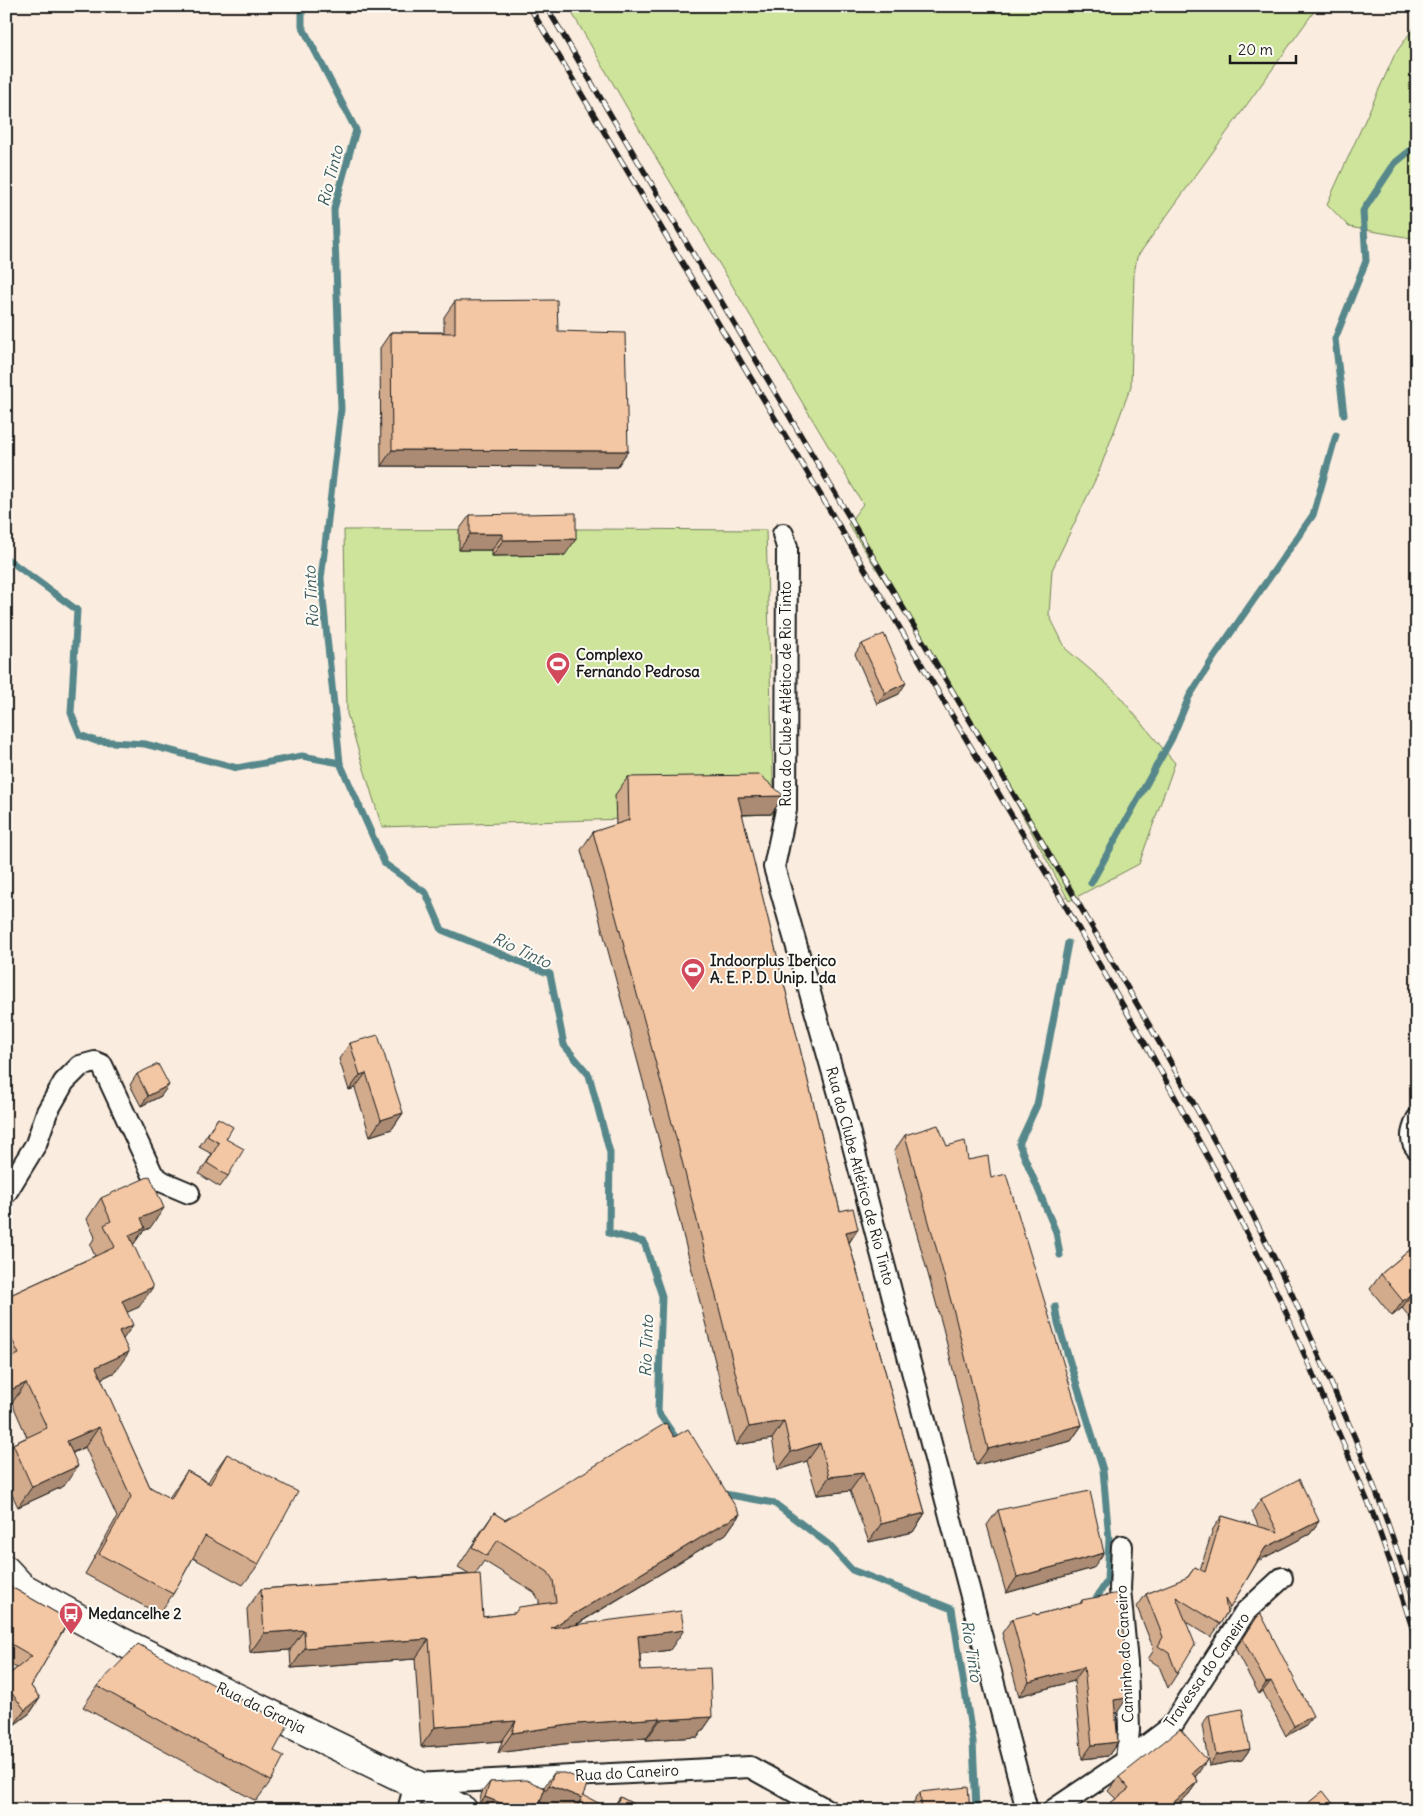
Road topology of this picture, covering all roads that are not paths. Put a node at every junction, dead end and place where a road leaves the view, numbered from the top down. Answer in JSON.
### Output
{"nodes":[{"id":1,"x":783,"y":534,"type":"dead end"},
{"id":2,"x":1417,"y":1119,"type":"edge"},
{"id":3,"x":1417,"y":1149,"type":"edge"},
{"id":4,"x":6,"y":1193,"type":"edge"},
{"id":5,"x":189,"y":1193,"type":"dead end"},
{"id":6,"x":1122,"y":1546,"type":"dead end"},
{"id":7,"x":6,"y":1570,"type":"edge"},
{"id":8,"x":1282,"y":1578,"type":"dead end"},
{"id":9,"x":1126,"y":1761,"type":"junction"},
{"id":10,"x":415,"y":1784,"type":"junction"},
{"id":11,"x":408,"y":1810,"type":"edge"},
{"id":12,"x":463,"y":1810,"type":"edge"},
{"id":13,"x":827,"y":1810,"type":"edge"},
{"id":14,"x":1027,"y":1810,"type":"edge"},
{"id":15,"x":1053,"y":1810,"type":"edge"}],
"edges":[{"from":1,"to":14,"type":"street","name":"Rua do Clube Atlético de Rio Tinto"},
{"from":2,"to":3,"type":"street"},
{"from":4,"to":5,"type":"street"},
{"from":6,"to":9,"type":"street","name":"Caminho do Caneiro"},
{"from":7,"to":10,"type":"street","name":"Rua da Granja"},
{"from":8,"to":9,"type":"street","name":"Travessa do Caneiro"},
{"from":9,"to":15,"type":"street","name":"Travessa do Caneiro"},
{"from":10,"to":11,"type":"street"},
{"from":10,"to":12,"type":"street","name":"Rua da Granja"},
{"from":10,"to":13,"type":"street","name":"Rua do Caneiro"}]}
